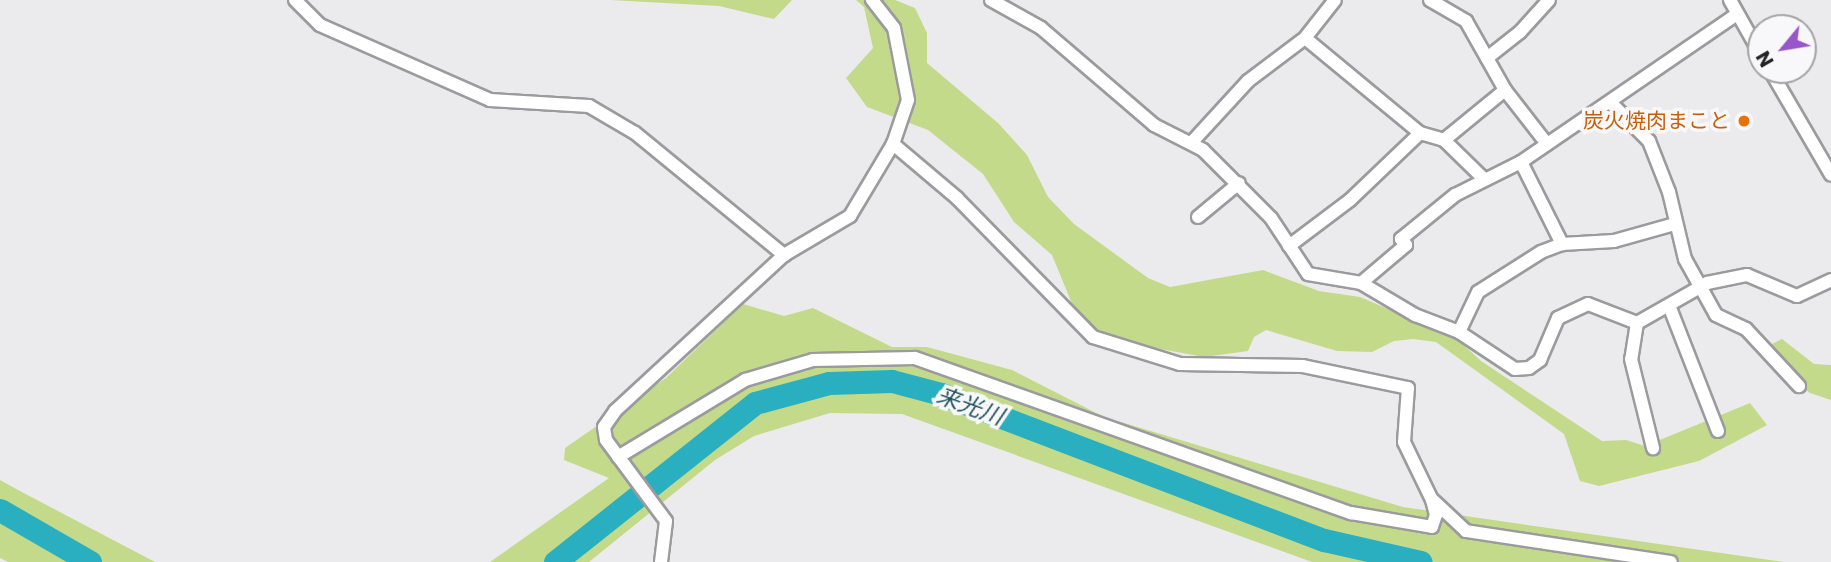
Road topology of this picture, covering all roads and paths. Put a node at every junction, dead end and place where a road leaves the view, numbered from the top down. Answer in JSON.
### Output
{"nodes":[{"id":1,"x":295,"y":0,"type":"edge"},
{"id":2,"x":872,"y":0,"type":"edge"},
{"id":3,"x":991,"y":0,"type":"edge"},
{"id":4,"x":1335,"y":0,"type":"edge"},
{"id":5,"x":1430,"y":0,"type":"edge"},
{"id":6,"x":1549,"y":0,"type":"edge"},
{"id":7,"x":1730,"y":0,"type":"edge"},
{"id":8,"x":1008,"y":5,"type":"edge"},
{"id":9,"x":1737,"y":15,"type":"junction"},
{"id":10,"x":1747,"y":32,"type":"edge"},
{"id":11,"x":1305,"y":38,"type":"junction"},
{"id":12,"x":1487,"y":58,"type":"junction"},
{"id":13,"x":1778,"y":84,"type":"edge"},
{"id":14,"x":1506,"y":90,"type":"junction"},
{"id":15,"x":1610,"y":103,"type":"junction"},
{"id":16,"x":1420,"y":133,"type":"junction"},
{"id":17,"x":1444,"y":140,"type":"junction"},
{"id":18,"x":1192,"y":142,"type":"junction"},
{"id":19,"x":893,"y":144,"type":"junction"},
{"id":20,"x":1547,"y":144,"type":"junction"},
{"id":21,"x":1521,"y":163,"type":"junction"},
{"id":22,"x":1831,"y":175,"type":"edge"},
{"id":23,"x":1483,"y":178,"type":"junction"},
{"id":24,"x":1239,"y":183,"type":"junction"},
{"id":25,"x":1198,"y":217,"type":"dead end"},
{"id":26,"x":1675,"y":224,"type":"junction"},
{"id":27,"x":1562,"y":244,"type":"junction"},
{"id":28,"x":1289,"y":246,"type":"junction"},
{"id":29,"x":783,"y":255,"type":"junction"},
{"id":30,"x":1831,"y":280,"type":"edge"},
{"id":31,"x":1361,"y":284,"type":"junction"},
{"id":32,"x":1699,"y":286,"type":"junction"},
{"id":33,"x":1670,"y":309,"type":"junction"},
{"id":34,"x":1637,"y":323,"type":"junction"},
{"id":35,"x":1459,"y":332,"type":"junction"},
{"id":36,"x":1799,"y":386,"type":"dead end"},
{"id":37,"x":1718,"y":431,"type":"dead end"},
{"id":38,"x":1653,"y":448,"type":"dead end"},
{"id":39,"x":621,"y":461,"type":"junction"},
{"id":40,"x":1432,"y":500,"type":"junction"},
{"id":41,"x":661,"y":562,"type":"edge"},
{"id":42,"x":1671,"y":562,"type":"edge"}],
"edges":[{"from":1,"to":29,"type":"street"},
{"from":2,"to":19,"type":"street"},
{"from":3,"to":8,"type":"street"},
{"from":4,"to":11,"type":"street"},
{"from":5,"to":12,"type":"street"},
{"from":6,"to":12,"type":"street"},
{"from":7,"to":9,"type":"street"},
{"from":8,"to":18,"type":"street"},
{"from":9,"to":10,"type":"street"},
{"from":9,"to":15,"type":"street"},
{"from":11,"to":16,"type":"street"},
{"from":11,"to":18,"type":"street"},
{"from":12,"to":14,"type":"street"},
{"from":13,"to":22,"type":"street"},
{"from":14,"to":17,"type":"street"},
{"from":14,"to":20,"type":"street"},
{"from":15,"to":20,"type":"street"},
{"from":15,"to":26,"type":"street"},
{"from":16,"to":17,"type":"street"},
{"from":16,"to":28,"type":"street"},
{"from":17,"to":23,"type":"street"},
{"from":18,"to":24,"type":"street"},
{"from":19,"to":29,"type":"street"},
{"from":19,"to":40,"type":"street"},
{"from":20,"to":21,"type":"street"},
{"from":21,"to":23,"type":"street"},
{"from":21,"to":27,"type":"street"},
{"from":23,"to":31,"type":"street"},
{"from":24,"to":25,"type":"street"},
{"from":24,"to":28,"type":"street"},
{"from":26,"to":27,"type":"street"},
{"from":26,"to":32,"type":"street"},
{"from":27,"to":35,"type":"street"},
{"from":28,"to":31,"type":"street"},
{"from":29,"to":39,"type":"street"},
{"from":30,"to":32,"type":"street"},
{"from":31,"to":35,"type":"street"},
{"from":32,"to":33,"type":"street"},
{"from":32,"to":36,"type":"street"},
{"from":33,"to":34,"type":"street"},
{"from":33,"to":37,"type":"street"},
{"from":34,"to":35,"type":"street"},
{"from":34,"to":38,"type":"street"},
{"from":39,"to":40,"type":"street"},
{"from":39,"to":41,"type":"street"},
{"from":40,"to":42,"type":"street"}]}
